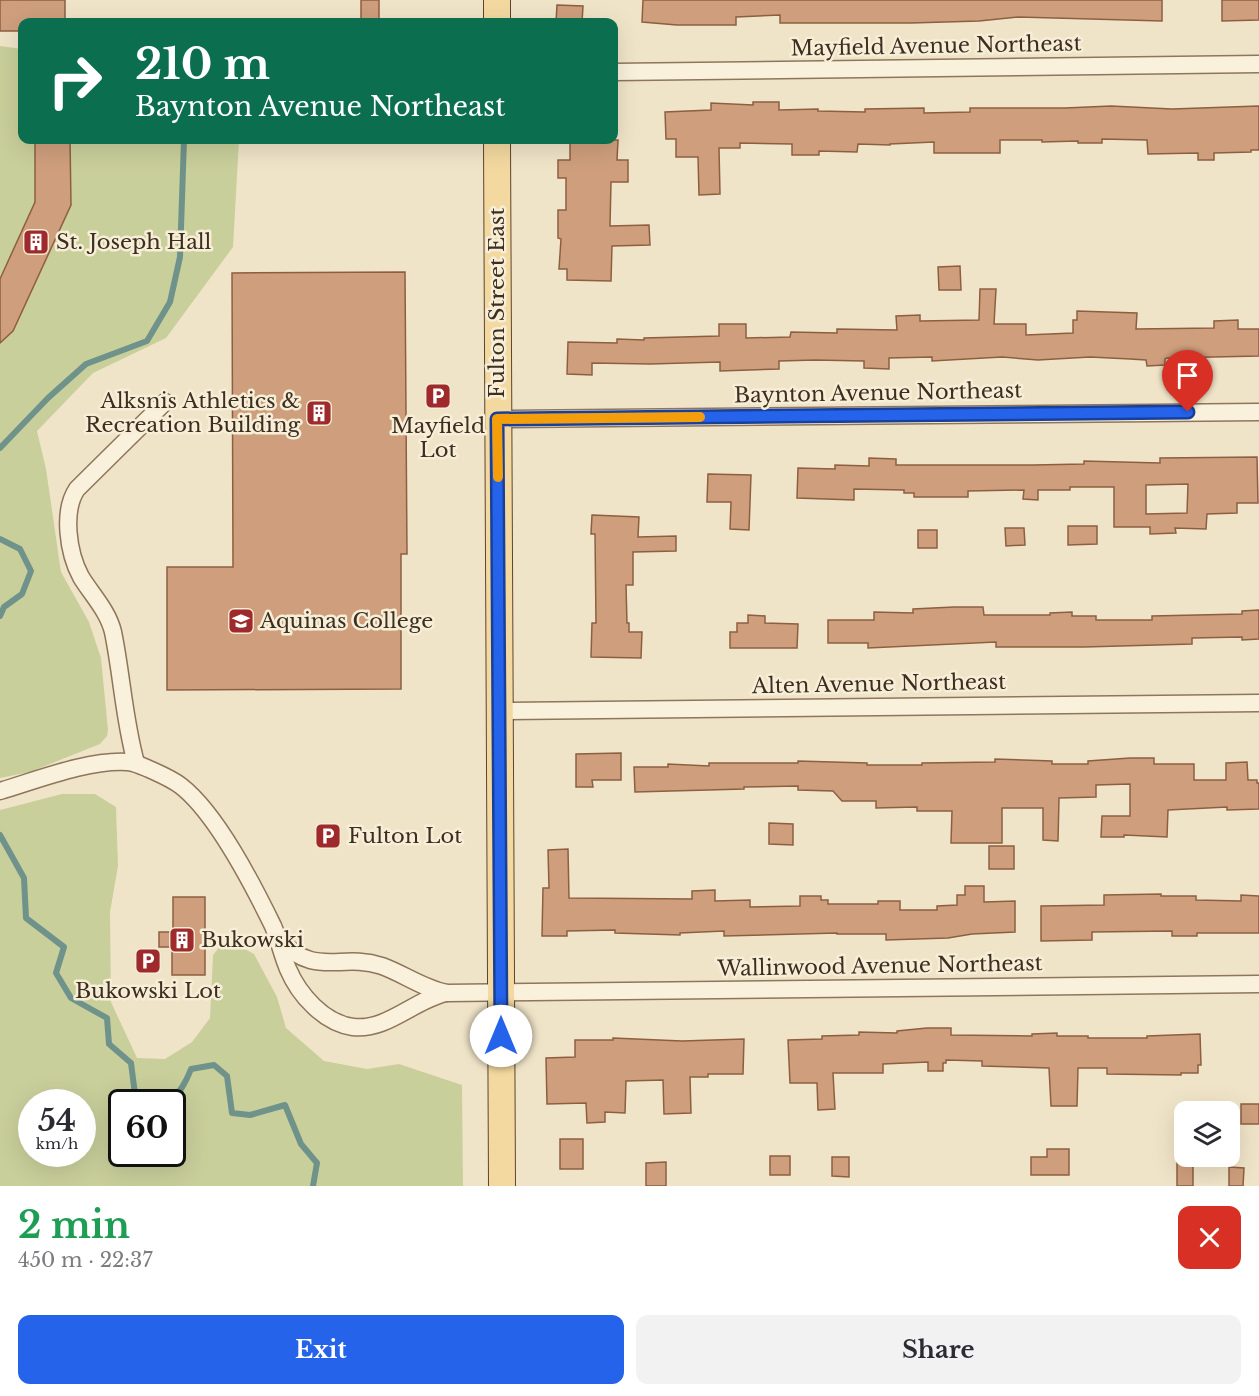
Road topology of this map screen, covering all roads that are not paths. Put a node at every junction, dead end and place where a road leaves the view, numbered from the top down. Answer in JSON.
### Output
{"nodes":[{"id":1,"x":496,"y":0,"type":"edge"},
{"id":2,"x":497,"y":18,"type":"edge"},
{"id":3,"x":1259,"y":64,"type":"edge"},
{"id":4,"x":618,"y":72,"type":"edge"},
{"id":5,"x":497,"y":144,"type":"edge"},
{"id":6,"x":165,"y":402,"type":"dead end"},
{"id":7,"x":1259,"y":412,"type":"edge"},
{"id":8,"x":497,"y":419,"type":"junction"},
{"id":9,"x":1259,"y":703,"type":"edge"},
{"id":10,"x":499,"y":711,"type":"junction"},
{"id":11,"x":136,"y":763,"type":"junction"},
{"id":12,"x":0,"y":791,"type":"edge"},
{"id":13,"x":278,"y":939,"type":"junction"},
{"id":14,"x":1259,"y":984,"type":"edge"},
{"id":15,"x":447,"y":993,"type":"junction"},
{"id":16,"x":501,"y":993,"type":"junction"},
{"id":17,"x":502,"y":1186,"type":"edge"}],
"edges":[{"from":1,"to":2,"type":"main road"},
{"from":3,"to":4,"type":"street","name":"Mayfield Avenue Northeast"},
{"from":5,"to":8,"type":"main road","name":"Fulton Street East"},
{"from":6,"to":11,"type":"street"},
{"from":7,"to":8,"type":"street","name":"Baynton Avenue Northeast"},
{"from":8,"to":10,"type":"main road","name":"Fulton Street East"},
{"from":9,"to":10,"type":"street","name":"Alten Avenue Northeast"},
{"from":10,"to":16,"type":"main road","name":"Fulton Street East"},
{"from":11,"to":12,"type":"street"},
{"from":11,"to":13,"type":"street"},
{"from":13,"to":15,"type":"street"},
{"from":13,"to":15,"type":"street"},
{"from":14,"to":16,"type":"street","name":"Wallinwood Avenue Northeast"},
{"from":15,"to":16,"type":"street","name":"Wallinwood Avenue Northeast"},
{"from":16,"to":17,"type":"main road","name":"Fulton Street East"}]}
